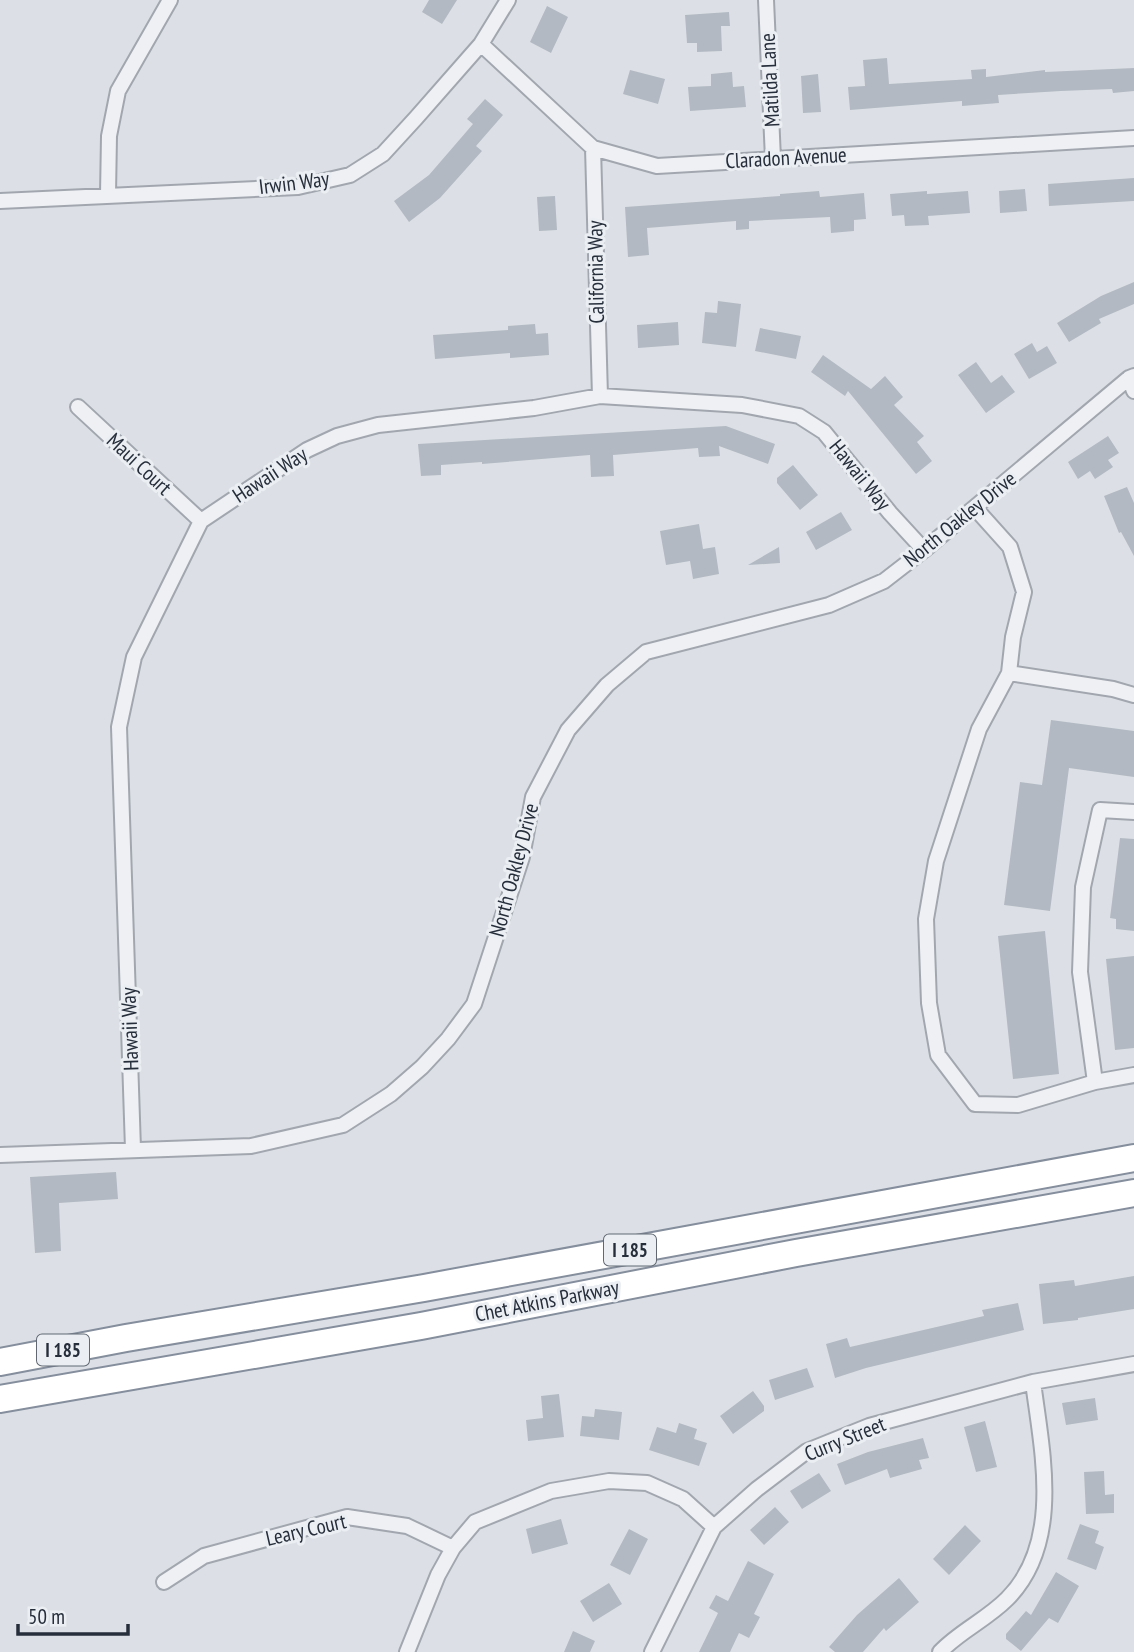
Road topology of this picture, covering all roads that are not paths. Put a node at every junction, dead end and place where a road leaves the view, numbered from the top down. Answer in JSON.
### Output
{"nodes":[{"id":1,"x":170,"y":0,"type":"edge"},
{"id":2,"x":508,"y":0,"type":"edge"},
{"id":3,"x":766,"y":0,"type":"edge"},
{"id":4,"x":481,"y":44,"type":"junction"},
{"id":5,"x":1134,"y":138,"type":"edge"},
{"id":6,"x":593,"y":148,"type":"junction"},
{"id":7,"x":773,"y":159,"type":"junction"},
{"id":8,"x":108,"y":194,"type":"junction"},
{"id":9,"x":0,"y":201,"type":"edge"},
{"id":10,"x":1132,"y":382,"type":"edge"},
{"id":11,"x":600,"y":396,"type":"junction"},
{"id":12,"x":78,"y":407,"type":"dead end"},
{"id":13,"x":975,"y":508,"type":"junction"},
{"id":14,"x":201,"y":521,"type":"junction"},
{"id":15,"x":924,"y":550,"type":"junction"},
{"id":16,"x":1009,"y":673,"type":"junction"},
{"id":17,"x":1134,"y":695,"type":"edge"},
{"id":18,"x":1134,"y":812,"type":"edge"},
{"id":19,"x":1134,"y":1075,"type":"edge"},
{"id":20,"x":1095,"y":1082,"type":"junction"},
{"id":21,"x":133,"y":1149,"type":"junction"},
{"id":22,"x":0,"y":1155,"type":"edge"},
{"id":23,"x":1134,"y":1158,"type":"edge"},
{"id":24,"x":1134,"y":1193,"type":"edge"},
{"id":25,"x":125,"y":1338,"type":"junction"},
{"id":26,"x":0,"y":1353,"type":"edge"},
{"id":27,"x":0,"y":1362,"type":"edge"},
{"id":28,"x":1134,"y":1364,"type":"edge"},
{"id":29,"x":1033,"y":1382,"type":"junction"},
{"id":30,"x":83,"y":1384,"type":"junction"},
{"id":31,"x":0,"y":1399,"type":"edge"},
{"id":32,"x":0,"y":1405,"type":"edge"},
{"id":33,"x":714,"y":1527,"type":"junction"},
{"id":34,"x":453,"y":1548,"type":"junction"},
{"id":35,"x":164,"y":1582,"type":"dead end"},
{"id":36,"x":407,"y":1652,"type":"edge"},
{"id":37,"x":652,"y":1652,"type":"edge"},
{"id":38,"x":940,"y":1652,"type":"edge"}],
"edges":[{"from":1,"to":8,"type":"street"},
{"from":2,"to":4,"type":"street","name":"Irwin Way"},
{"from":3,"to":7,"type":"street","name":"Matilda Lane"},
{"from":4,"to":6,"type":"street","name":"Claradon Avenue"},
{"from":4,"to":8,"type":"street","name":"Irwin Way"},
{"from":5,"to":7,"type":"street","name":"Claradon Avenue"},
{"from":6,"to":7,"type":"street","name":"Claradon Avenue"},
{"from":6,"to":11,"type":"street","name":"California Way"},
{"from":8,"to":9,"type":"street","name":"Irwin Way"},
{"from":10,"to":13,"type":"street","name":"North Oakley Drive"},
{"from":11,"to":14,"type":"street","name":"Hawaii Way"},
{"from":11,"to":15,"type":"street","name":"Hawaii Way"},
{"from":12,"to":14,"type":"street","name":"Maui Court"},
{"from":13,"to":15,"type":"street","name":"North Oakley Drive"},
{"from":13,"to":16,"type":"street"},
{"from":14,"to":21,"type":"street","name":"Hawaii Way"},
{"from":15,"to":21,"type":"street","name":"North Oakley Drive"},
{"from":16,"to":17,"type":"street"},
{"from":16,"to":20,"type":"street"},
{"from":18,"to":20,"type":"street"},
{"from":19,"to":20,"type":"street"},
{"from":21,"to":22,"type":"street","name":"North Oakley Drive"},
{"from":23,"to":25,"type":"highway","name":"Chet Atkins Parkway","number":"I 185"},
{"from":24,"to":30,"type":"highway","name":"Chet Atkins Parkway","number":"I 185"},
{"from":25,"to":26,"type":"highway"},
{"from":25,"to":27,"type":"highway","name":"Chet Atkins Parkway","number":"I 185"},
{"from":28,"to":29,"type":"street","name":"Curry Street"},
{"from":29,"to":33,"type":"street","name":"Curry Street"},
{"from":29,"to":38,"type":"street"},
{"from":30,"to":31,"type":"highway","name":"Chet Atkins Parkway","number":"I 185"},
{"from":30,"to":32,"type":"highway"},
{"from":33,"to":34,"type":"street"},
{"from":33,"to":37,"type":"street","name":"Curry Street"},
{"from":34,"to":35,"type":"street","name":"Leary Court"},
{"from":34,"to":36,"type":"street"}]}
